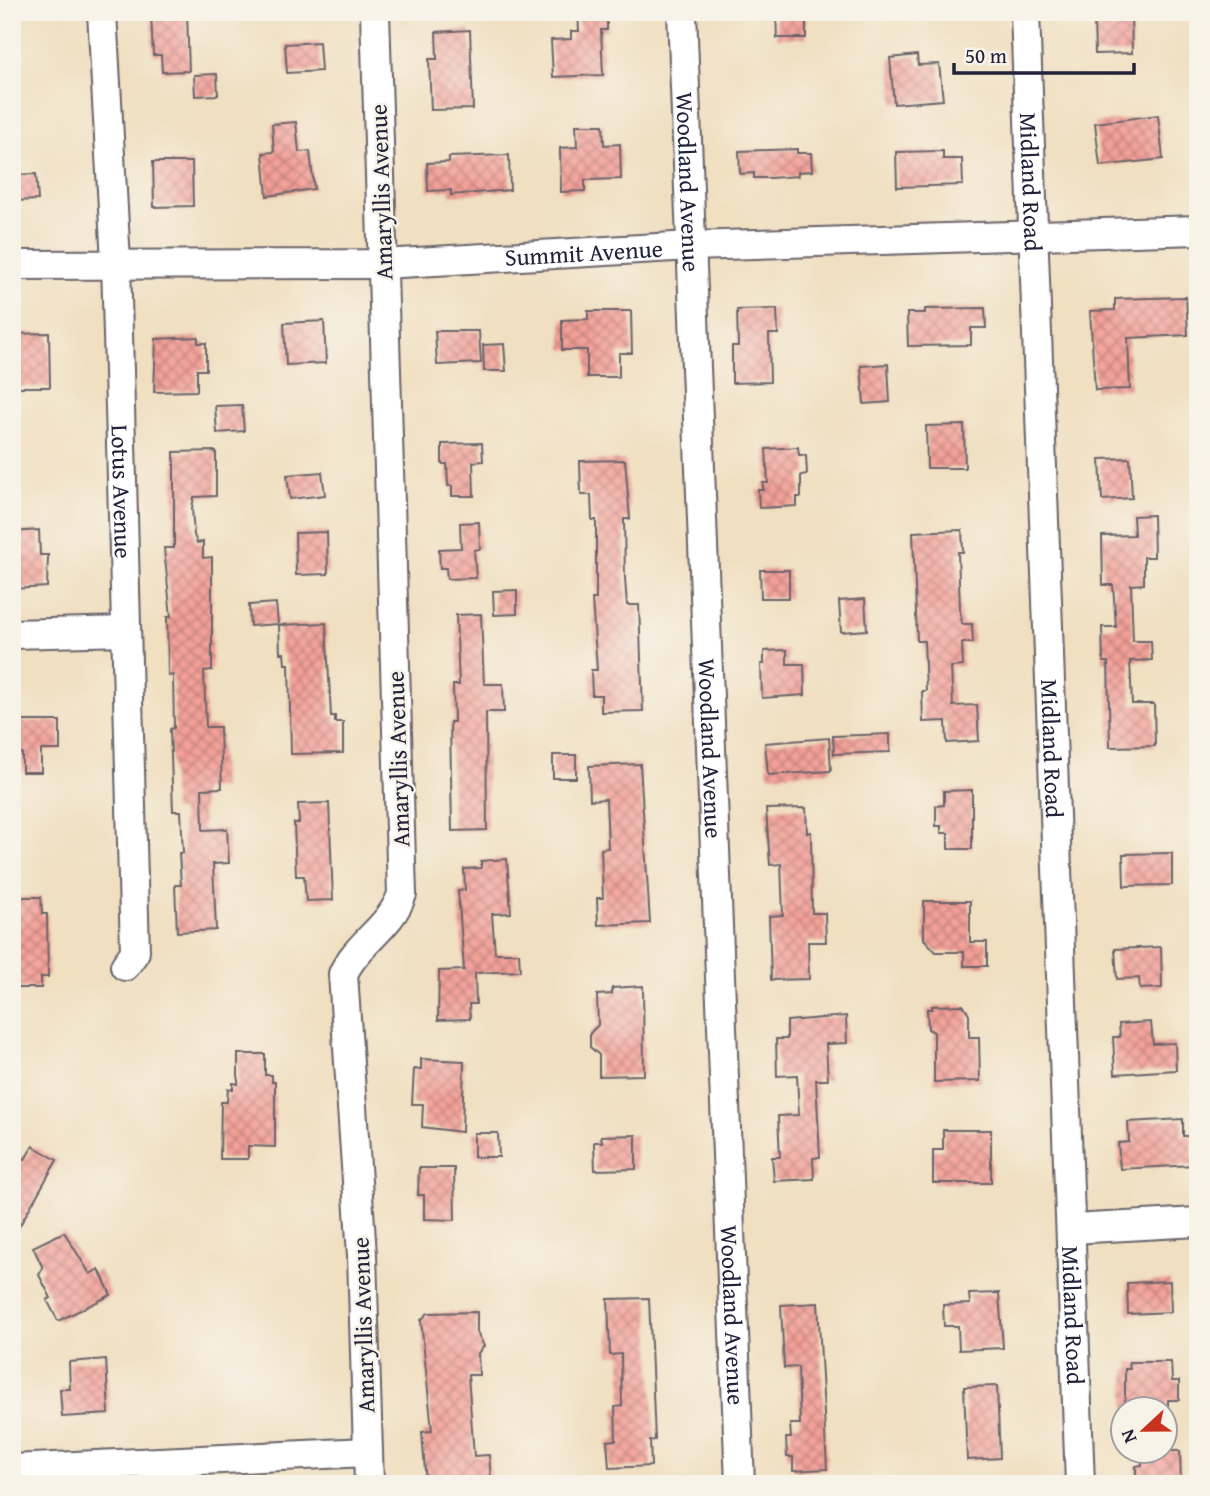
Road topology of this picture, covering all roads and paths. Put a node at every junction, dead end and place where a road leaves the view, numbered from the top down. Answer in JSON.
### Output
{"nodes":[{"id":1,"x":102,"y":12,"type":"edge"},
{"id":2,"x":375,"y":12,"type":"edge"},
{"id":3,"x":682,"y":12,"type":"edge"},
{"id":4,"x":1025,"y":12,"type":"edge"},
{"id":5,"x":1198,"y":230,"type":"edge"},
{"id":6,"x":1034,"y":233,"type":"junction"},
{"id":7,"x":691,"y":246,"type":"junction"},
{"id":8,"x":116,"y":262,"type":"junction"},
{"id":9,"x":383,"y":264,"type":"junction"},
{"id":10,"x":12,"y":265,"type":"edge"},
{"id":11,"x":126,"y":631,"type":"junction"},
{"id":12,"x":12,"y":634,"type":"edge"},
{"id":13,"x":125,"y":966,"type":"dead end"},
{"id":14,"x":1198,"y":1222,"type":"edge"},
{"id":15,"x":1072,"y":1228,"type":"junction"},
{"id":16,"x":367,"y":1452,"type":"junction"},
{"id":17,"x":12,"y":1469,"type":"edge"},
{"id":18,"x":369,"y":1484,"type":"edge"},
{"id":19,"x":740,"y":1484,"type":"edge"},
{"id":20,"x":1080,"y":1484,"type":"edge"}],
"edges":[{"from":1,"to":8,"type":"street","name":"Lotus Avenue"},
{"from":2,"to":9,"type":"street","name":"Amaryllis Avenue"},
{"from":3,"to":7,"type":"street","name":"Woodland Avenue"},
{"from":4,"to":6,"type":"street","name":"Midland Road"},
{"from":5,"to":6,"type":"street","name":"Summit Avenue"},
{"from":6,"to":7,"type":"street","name":"Summit Avenue"},
{"from":6,"to":15,"type":"street","name":"Midland Road"},
{"from":7,"to":9,"type":"street","name":"Summit Avenue"},
{"from":7,"to":19,"type":"street","name":"Woodland Avenue"},
{"from":8,"to":9,"type":"street","name":"Summit Avenue"},
{"from":8,"to":10,"type":"street","name":"Summit Avenue"},
{"from":8,"to":11,"type":"street","name":"Lotus Avenue"},
{"from":9,"to":16,"type":"street","name":"Amaryllis Avenue"},
{"from":11,"to":12,"type":"street"},
{"from":11,"to":13,"type":"street","name":"Lotus Avenue"},
{"from":14,"to":15,"type":"street"},
{"from":15,"to":20,"type":"street","name":"Midland Road"},
{"from":16,"to":17,"type":"street"},
{"from":16,"to":18,"type":"street","name":"Amaryllis Avenue"}]}
